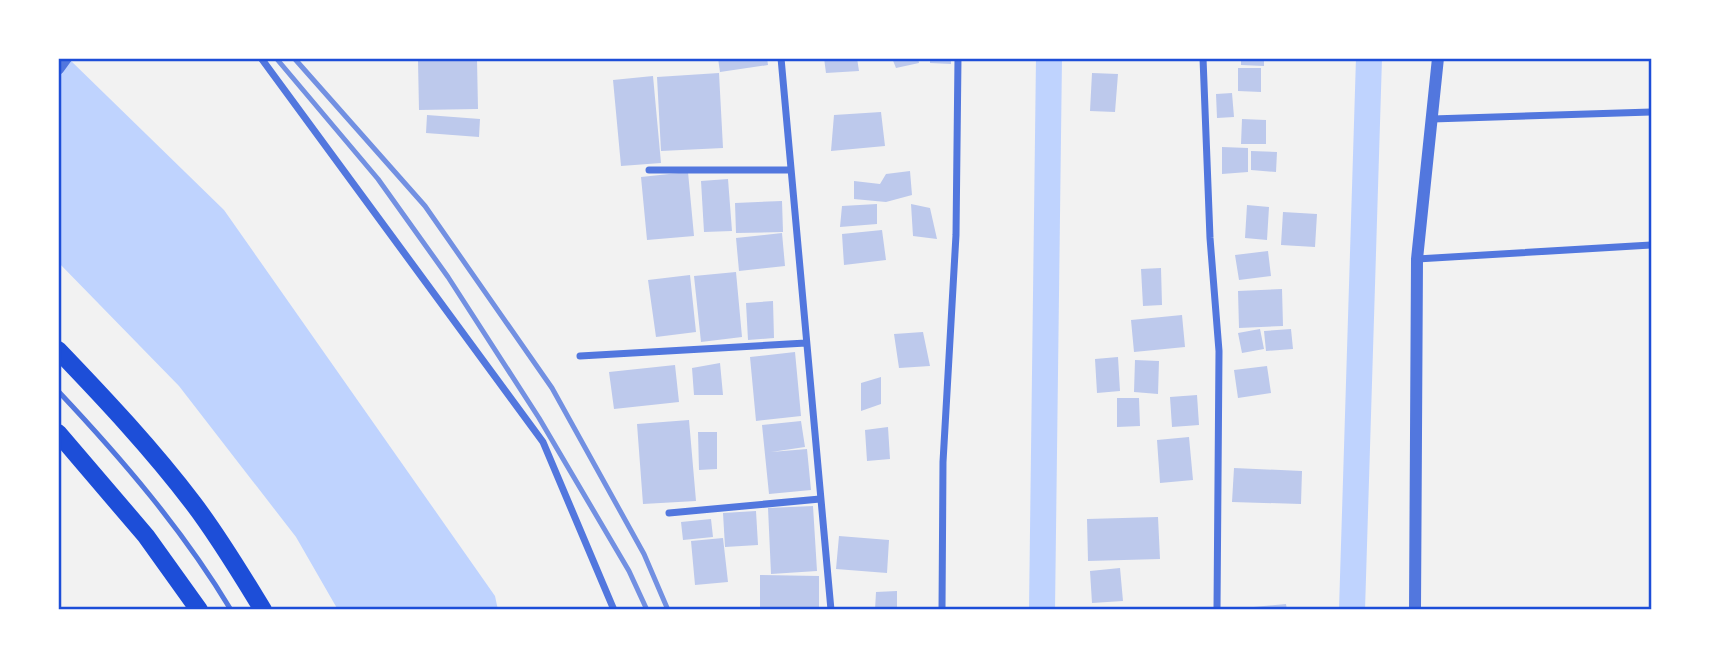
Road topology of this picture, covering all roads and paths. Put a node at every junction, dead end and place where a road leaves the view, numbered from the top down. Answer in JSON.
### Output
{"nodes":[{"id":1,"x":65,"y":58,"type":"edge"},
{"id":2,"x":261,"y":58,"type":"edge"},
{"id":3,"x":781,"y":58,"type":"edge"},
{"id":4,"x":957,"y":58,"type":"edge"},
{"id":5,"x":1203,"y":58,"type":"edge"},
{"id":6,"x":1438,"y":58,"type":"edge"},
{"id":7,"x":58,"y":69,"type":"edge"},
{"id":8,"x":1651,"y":112,"type":"edge"},
{"id":9,"x":1432,"y":119,"type":"junction"},
{"id":10,"x":649,"y":170,"type":"dead end"},
{"id":11,"x":790,"y":170,"type":"junction"},
{"id":12,"x":1651,"y":245,"type":"edge"},
{"id":13,"x":1417,"y":259,"type":"junction"},
{"id":14,"x":806,"y":343,"type":"junction"},
{"id":15,"x":58,"y":351,"type":"edge"},
{"id":16,"x":580,"y":356,"type":"dead end"},
{"id":17,"x":58,"y":391,"type":"edge"},
{"id":18,"x":58,"y":433,"type":"edge"},
{"id":19,"x":820,"y":499,"type":"junction"},
{"id":20,"x":670,"y":513,"type":"dead end"},
{"id":21,"x":199,"y":610,"type":"edge"},
{"id":22,"x":231,"y":610,"type":"edge"},
{"id":23,"x":263,"y":610,"type":"edge"},
{"id":24,"x":614,"y":610,"type":"edge"},
{"id":25,"x":831,"y":610,"type":"edge"},
{"id":26,"x":942,"y":610,"type":"edge"},
{"id":27,"x":1217,"y":610,"type":"edge"},
{"id":28,"x":1415,"y":610,"type":"edge"}],
"edges":[{"from":1,"to":7,"type":"street"},
{"from":2,"to":24,"type":"street"},
{"from":3,"to":11,"type":"street"},
{"from":4,"to":26,"type":"street"},
{"from":5,"to":27,"type":"street"},
{"from":6,"to":9,"type":"street"},
{"from":8,"to":9,"type":"street"},
{"from":9,"to":13,"type":"street"},
{"from":10,"to":11,"type":"street"},
{"from":11,"to":14,"type":"street"},
{"from":12,"to":13,"type":"street"},
{"from":13,"to":28,"type":"street"},
{"from":14,"to":16,"type":"street"},
{"from":14,"to":19,"type":"street"},
{"from":15,"to":23,"type":"main road"},
{"from":17,"to":22,"type":"lane"},
{"from":18,"to":21,"type":"main road"},
{"from":19,"to":20,"type":"street"},
{"from":19,"to":25,"type":"street"}]}
